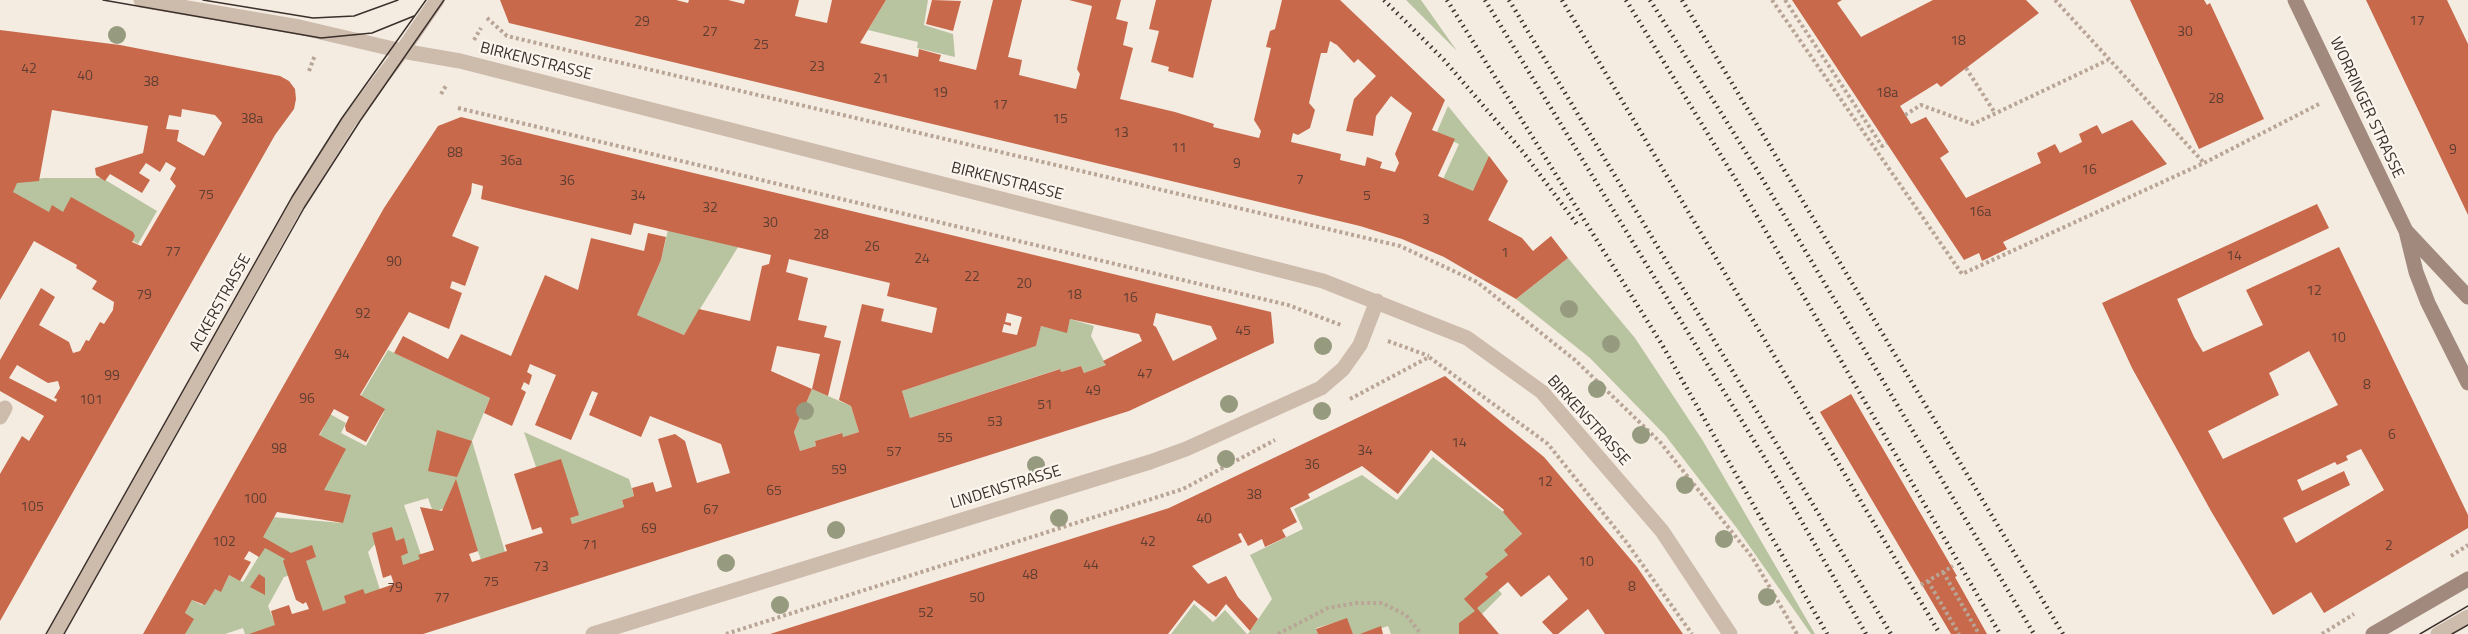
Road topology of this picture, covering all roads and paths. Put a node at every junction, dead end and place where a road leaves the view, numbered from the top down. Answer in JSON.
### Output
{"nodes":[{"id":1,"x":141,"y":0,"type":"edge"},
{"id":2,"x":437,"y":0,"type":"edge"},
{"id":3,"x":1772,"y":0,"type":"edge"},
{"id":4,"x":1785,"y":0,"type":"edge"},
{"id":5,"x":2055,"y":0,"type":"edge"},
{"id":6,"x":2295,"y":0,"type":"edge"},
{"id":7,"x":209,"y":6,"type":"edge"},
{"id":8,"x":402,"y":51,"type":"junction"},
{"id":9,"x":2108,"y":60,"type":"junction"},
{"id":10,"x":1836,"y":67,"type":"dead end"},
{"id":11,"x":1966,"y":68,"type":"dead end"},
{"id":12,"x":1832,"y":70,"type":"junction"},
{"id":13,"x":2340,"y":94,"type":"junction"},
{"id":14,"x":458,"y":108,"type":"dead end"},
{"id":15,"x":1995,"y":113,"type":"junction"},
{"id":16,"x":1905,"y":115,"type":"dead end"},
{"id":17,"x":1887,"y":143,"type":"dead end"},
{"id":18,"x":2204,"y":163,"type":"junction"},
{"id":19,"x":2406,"y":231,"type":"junction"},
{"id":20,"x":2467,"y":296,"type":"edge"},
{"id":21,"x":1377,"y":301,"type":"junction"},
{"id":22,"x":1364,"y":333,"type":"junction"},
{"id":23,"x":1429,"y":357,"type":"junction"},
{"id":24,"x":2468,"y":383,"type":"edge"},
{"id":25,"x":1347,"y":401,"type":"dead end"},
{"id":26,"x":1276,"y":439,"type":"dead end"},
{"id":27,"x":1953,"y":566,"type":"dead end"},
{"id":28,"x":1943,"y":572,"type":"junction"},
{"id":29,"x":2468,"y":579,"type":"edge"},
{"id":30,"x":1928,"y":581,"type":"junction"},
{"id":31,"x":1921,"y":585,"type":"dead end"},
{"id":32,"x":2468,"y":617,"type":"edge"},
{"id":33,"x":55,"y":634,"type":"edge"},
{"id":34,"x":594,"y":634,"type":"edge"},
{"id":35,"x":726,"y":634,"type":"edge"},
{"id":36,"x":1278,"y":634,"type":"edge"},
{"id":37,"x":1421,"y":634,"type":"edge"},
{"id":38,"x":1692,"y":634,"type":"edge"},
{"id":39,"x":1730,"y":634,"type":"edge"},
{"id":40,"x":1959,"y":634,"type":"edge"},
{"id":41,"x":1979,"y":634,"type":"edge"},
{"id":42,"x":2373,"y":634,"type":"edge"},
{"id":43,"x":2438,"y":634,"type":"edge"}],
"edges":[{"from":1,"to":7,"type":"street","name":"BIRKENSTRASSE"},
{"from":2,"to":8,"type":"street","name":"ACKERSTRASSE"},
{"from":3,"to":18,"type":"path"},
{"from":4,"to":12,"type":"path"},
{"from":5,"to":9,"type":"path"},
{"from":6,"to":13,"type":"main road","name":"WORRINGER STRASSE"},
{"from":7,"to":8,"type":"street","name":"BIRKENSTRASSE"},
{"from":8,"to":21,"type":"street","name":"BIRKENSTRASSE"},
{"from":8,"to":33,"type":"street","name":"ACKERSTRASSE"},
{"from":9,"to":15,"type":"path"},
{"from":9,"to":18,"type":"path"},
{"from":10,"to":12,"type":"path"},
{"from":11,"to":15,"type":"path"},
{"from":12,"to":17,"type":"path"},
{"from":13,"to":18,"type":"path"},
{"from":13,"to":19,"type":"main road","name":"WORRINGER STRASSE"},
{"from":14,"to":22,"type":"path"},
{"from":15,"to":16,"type":"path"},
{"from":19,"to":20,"type":"main road","name":"WORRINGER STRASSE"},
{"from":19,"to":24,"type":"main road","name":"WORRINGER STRASSE"},
{"from":21,"to":22,"type":"street","name":"LINDENSTRASSE"},
{"from":21,"to":39,"type":"street","name":"BIRKENSTRASSE"},
{"from":22,"to":23,"type":"path"},
{"from":22,"to":34,"type":"street","name":"LINDENSTRASSE"},
{"from":23,"to":25,"type":"path"},
{"from":23,"to":38,"type":"path"},
{"from":26,"to":35,"type":"path"},
{"from":27,"to":28,"type":"path"},
{"from":28,"to":30,"type":"path"},
{"from":28,"to":41,"type":"path"},
{"from":29,"to":42,"type":"main road"},
{"from":30,"to":31,"type":"path"},
{"from":30,"to":40,"type":"path"},
{"from":32,"to":43,"type":"street"},
{"from":36,"to":37,"type":"path"}]}
